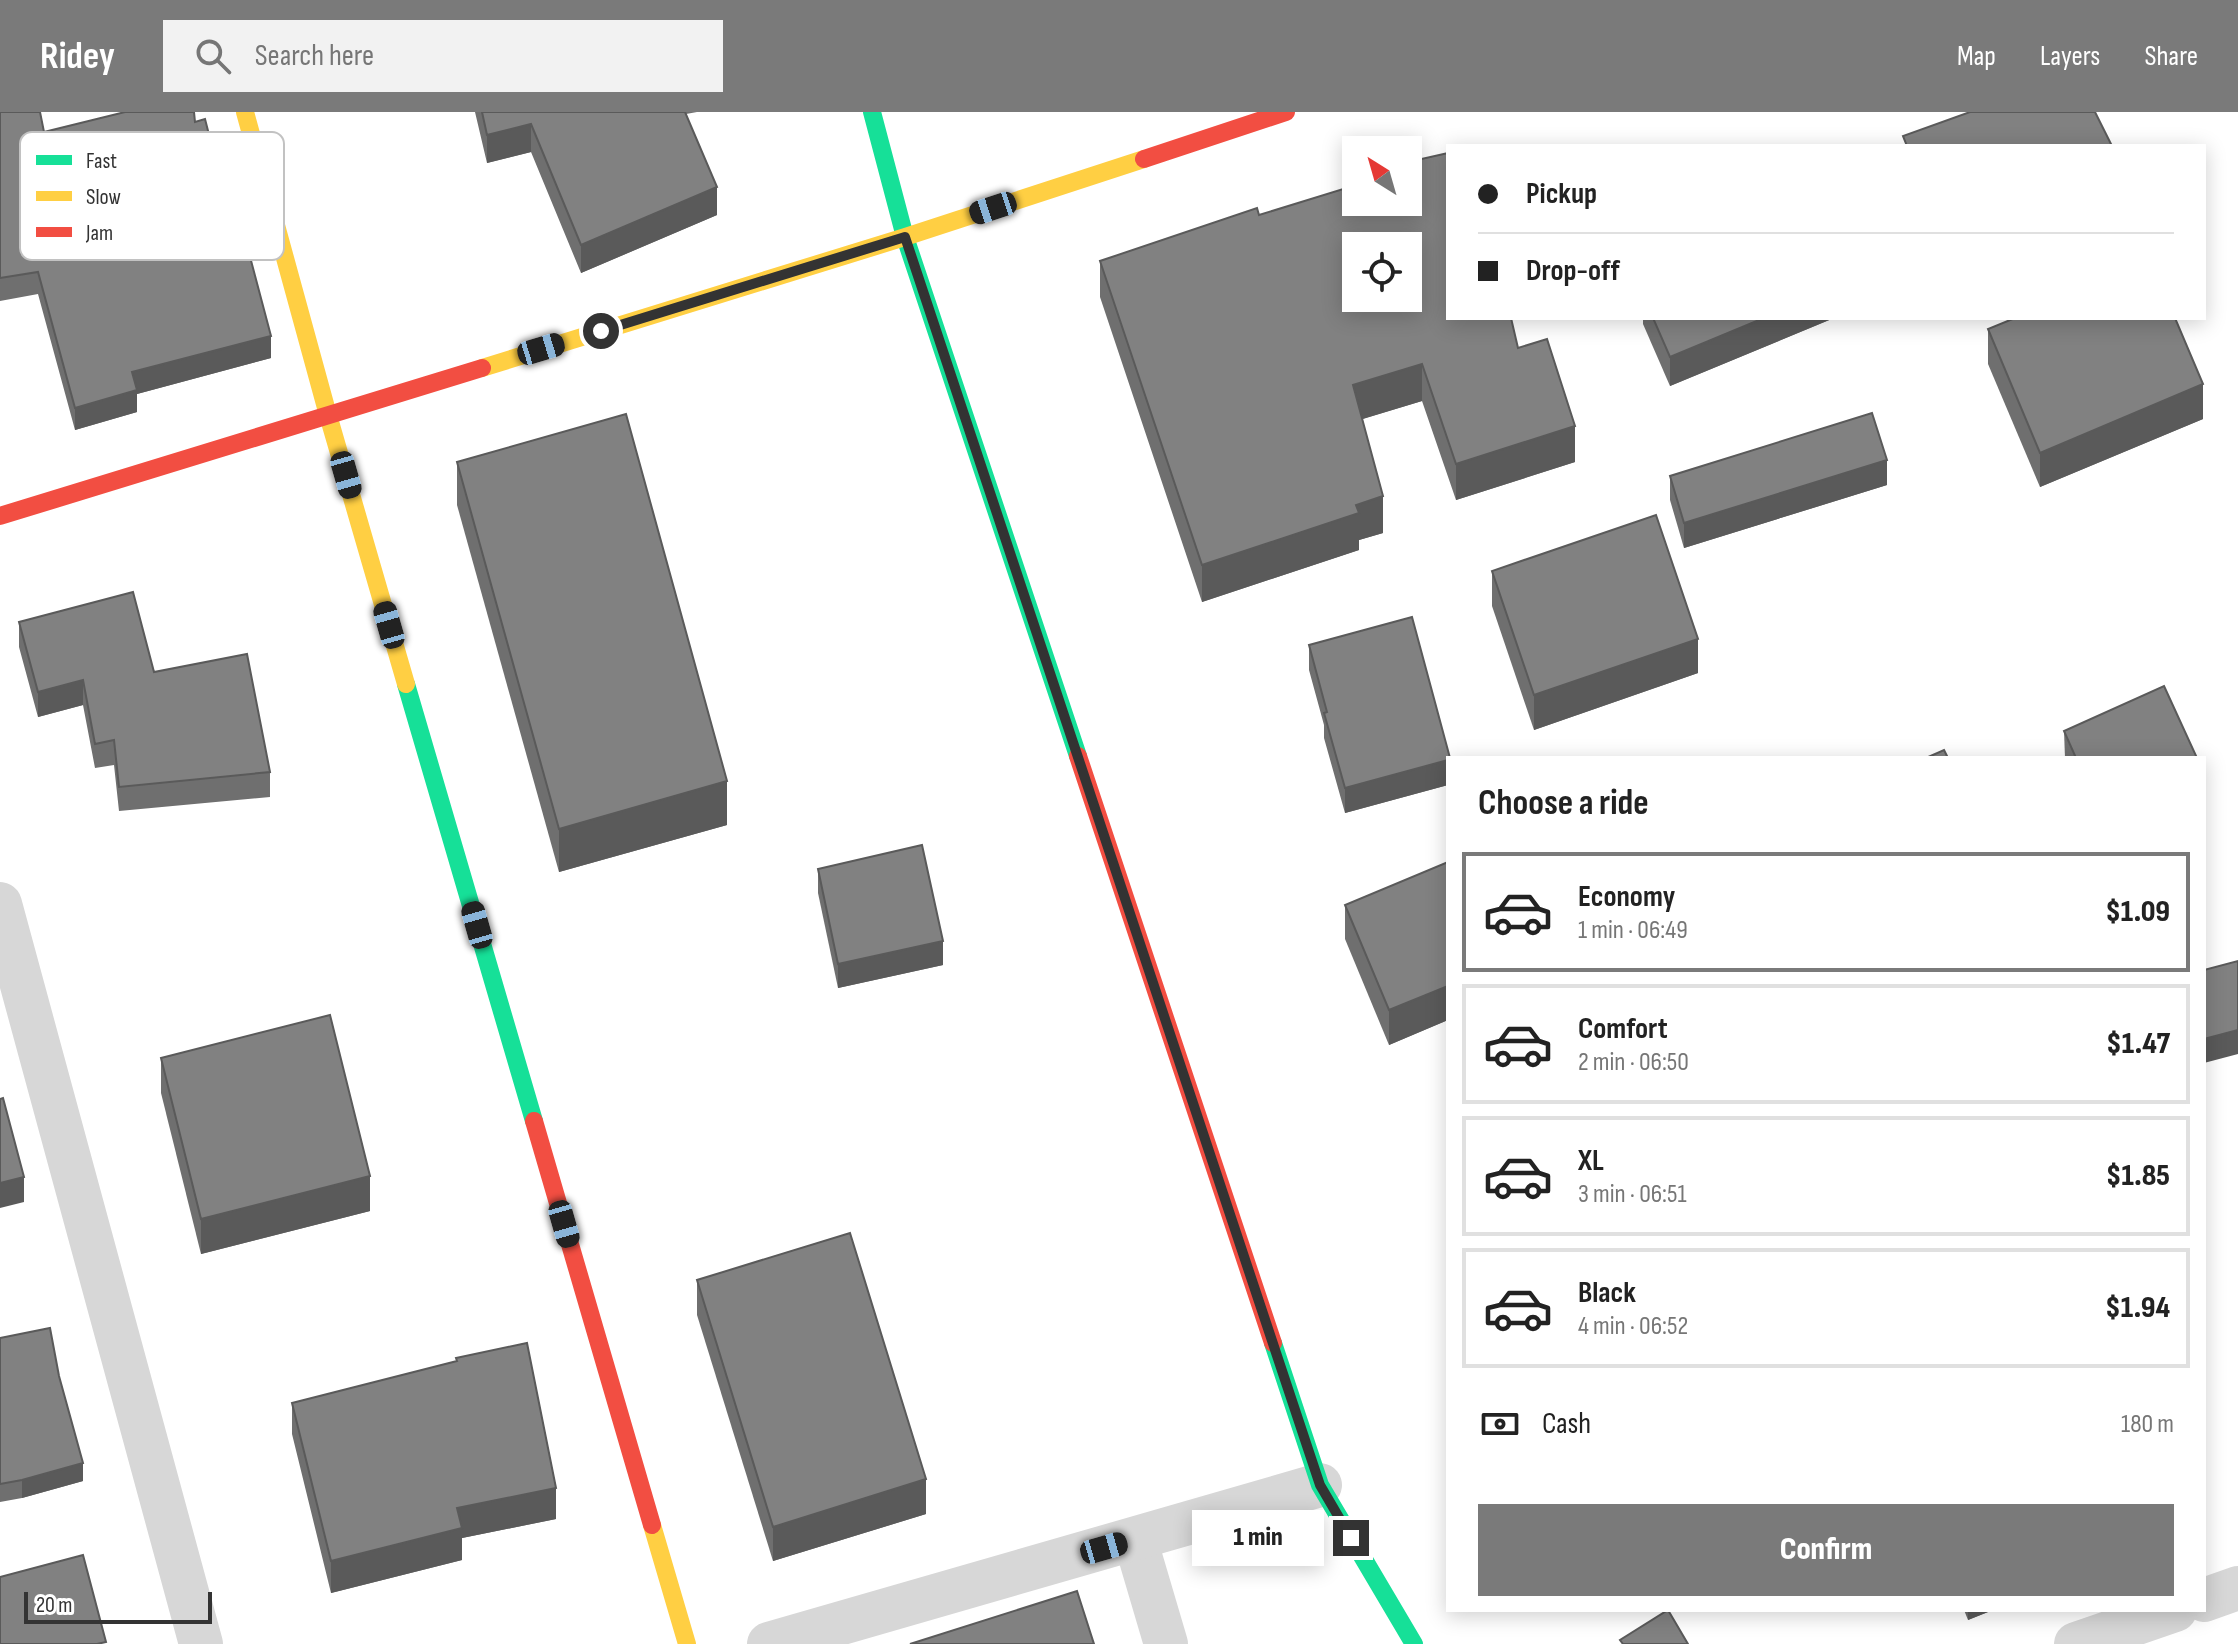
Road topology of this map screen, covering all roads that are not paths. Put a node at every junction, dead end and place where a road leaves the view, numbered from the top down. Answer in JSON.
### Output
{"nodes":[{"id":1,"x":245,"y":112,"type":"edge"},
{"id":2,"x":872,"y":112,"type":"edge"},
{"id":3,"x":1286,"y":112,"type":"edge"},
{"id":4,"x":250,"y":132,"type":"edge"},
{"id":5,"x":905,"y":237,"type":"junction"},
{"id":6,"x":284,"y":254,"type":"edge"},
{"id":7,"x":328,"y":415,"type":"junction"},
{"id":8,"x":0,"y":516,"type":"edge"},
{"id":9,"x":0,"y":904,"type":"edge"},
{"id":10,"x":1320,"y":1485,"type":"junction"},
{"id":11,"x":1135,"y":1539,"type":"junction"},
{"id":12,"x":2238,"y":1588,"type":"edge"},
{"id":13,"x":2206,"y":1599,"type":"edge"},
{"id":14,"x":2169,"y":1612,"type":"edge"},
{"id":15,"x":201,"y":1644,"type":"edge"},
{"id":16,"x":687,"y":1644,"type":"edge"},
{"id":17,"x":769,"y":1644,"type":"edge"},
{"id":18,"x":1166,"y":1644,"type":"edge"},
{"id":19,"x":1414,"y":1644,"type":"edge"},
{"id":20,"x":2076,"y":1644,"type":"edge"}],
"edges":[{"from":1,"to":4,"type":"street"},
{"from":2,"to":5,"type":"street"},
{"from":3,"to":5,"type":"street"},
{"from":5,"to":7,"type":"street"},
{"from":5,"to":10,"type":"street"},
{"from":6,"to":7,"type":"street"},
{"from":7,"to":8,"type":"street"},
{"from":7,"to":16,"type":"street"},
{"from":9,"to":15,"type":"street"},
{"from":10,"to":11,"type":"street"},
{"from":10,"to":19,"type":"street"},
{"from":11,"to":17,"type":"street"},
{"from":11,"to":18,"type":"street"},
{"from":12,"to":13,"type":"street"},
{"from":14,"to":20,"type":"street"}]}
